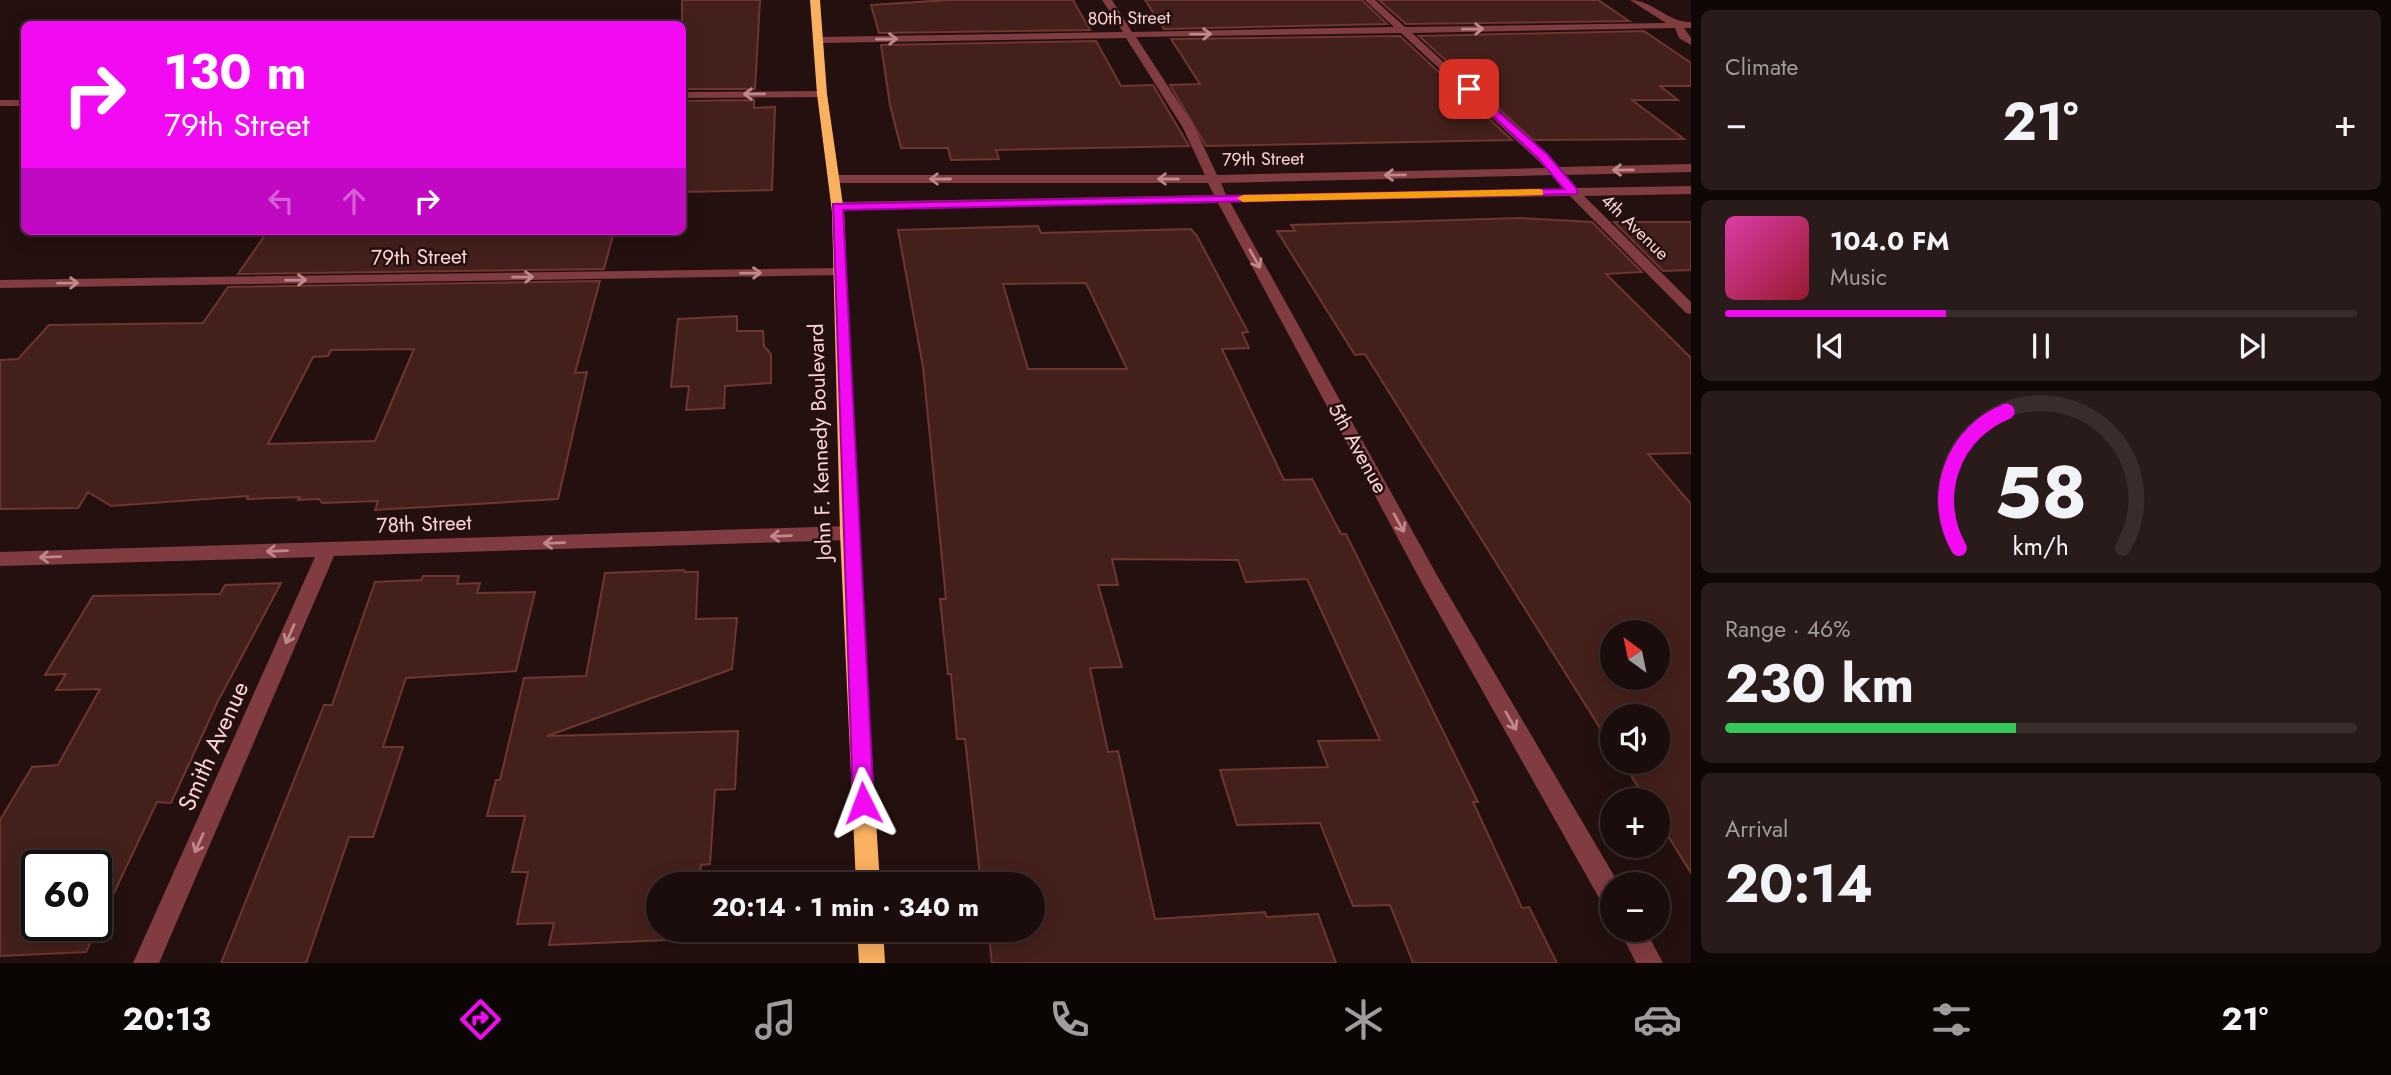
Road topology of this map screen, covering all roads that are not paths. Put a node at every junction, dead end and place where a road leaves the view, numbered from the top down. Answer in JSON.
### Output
{"nodes":[{"id":1,"x":815,"y":0,"type":"edge"},
{"id":2,"x":1107,"y":0,"type":"edge"},
{"id":3,"x":1370,"y":0,"type":"edge"},
{"id":4,"x":1635,"y":0,"type":"edge"},
{"id":5,"x":1679,"y":26,"type":"junction"},
{"id":6,"x":1691,"y":26,"type":"edge"},
{"id":7,"x":1405,"y":30,"type":"junction"},
{"id":8,"x":1132,"y":35,"type":"junction"},
{"id":9,"x":819,"y":40,"type":"junction"},
{"id":10,"x":1691,"y":42,"type":"edge"},
{"id":11,"x":822,"y":94,"type":"junction"},
{"id":12,"x":686,"y":95,"type":"edge"},
{"id":13,"x":0,"y":103,"type":"edge"},
{"id":14,"x":21,"y":103,"type":"edge"},
{"id":15,"x":1691,"y":168,"type":"edge"},
{"id":16,"x":1558,"y":171,"type":"junction"},
{"id":17,"x":835,"y":179,"type":"junction"},
{"id":18,"x":1213,"y":179,"type":"junction"},
{"id":19,"x":1691,"y":190,"type":"edge"},
{"id":20,"x":1573,"y":192,"type":"junction"},
{"id":21,"x":1222,"y":199,"type":"junction"},
{"id":22,"x":837,"y":206,"type":"junction"},
{"id":23,"x":839,"y":272,"type":"junction"},
{"id":24,"x":0,"y":285,"type":"edge"},
{"id":25,"x":1691,"y":310,"type":"edge"},
{"id":26,"x":849,"y":534,"type":"junction"},
{"id":27,"x":328,"y":550,"type":"junction"},
{"id":28,"x":0,"y":559,"type":"edge"},
{"id":29,"x":867,"y":872,"type":"edge"},
{"id":30,"x":1600,"y":875,"type":"edge"},
{"id":31,"x":871,"y":942,"type":"edge"},
{"id":32,"x":1638,"y":942,"type":"edge"},
{"id":33,"x":146,"y":963,"type":"edge"},
{"id":34,"x":872,"y":963,"type":"edge"},
{"id":35,"x":1650,"y":963,"type":"edge"}],
"edges":[{"from":1,"to":9,"type":"main road","name":"John F. Kennedy Boulevard"},
{"from":2,"to":8,"type":"street","name":"5th Avenue"},
{"from":3,"to":7,"type":"street","name":"4th Avenue"},
{"from":4,"to":5,"type":"street"},
{"from":5,"to":6,"type":"street","name":"80th Street"},
{"from":7,"to":5,"type":"street","name":"80th Street","one_way":true},
{"from":5,"to":10,"type":"street"},
{"from":8,"to":7,"type":"street","name":"80th Street","one_way":true},
{"from":7,"to":16,"type":"street","name":"4th Avenue"},
{"from":9,"to":8,"type":"street","name":"80th Street","one_way":true},
{"from":8,"to":18,"type":"street","name":"5th Avenue"},
{"from":9,"to":11,"type":"main road","name":"John F. Kennedy Boulevard"},
{"from":11,"to":12,"type":"street","one_way":true},
{"from":11,"to":17,"type":"main road","name":"John F. Kennedy Boulevard"},
{"from":13,"to":14,"type":"street"},
{"from":15,"to":16,"type":"street","name":"79th Street","one_way":true},
{"from":16,"to":18,"type":"street","name":"79th Street","one_way":true},
{"from":16,"to":20,"type":"street","name":"4th Avenue"},
{"from":18,"to":17,"type":"street","name":"79th Street","one_way":true},
{"from":17,"to":22,"type":"main road","name":"John F. Kennedy Boulevard"},
{"from":18,"to":21,"type":"street","name":"5th Avenue"},
{"from":19,"to":20,"type":"street","name":"79th Street"},
{"from":20,"to":21,"type":"street","name":"79th Street"},
{"from":20,"to":25,"type":"street","name":"4th Avenue"},
{"from":21,"to":22,"type":"street","name":"79th Street"},
{"from":21,"to":30,"type":"street","name":"5th Avenue","one_way":true},
{"from":22,"to":23,"type":"main road","name":"John F. Kennedy Boulevard"},
{"from":24,"to":23,"type":"street","name":"79th Street","one_way":true},
{"from":23,"to":26,"type":"main road","name":"John F. Kennedy Boulevard"},
{"from":26,"to":27,"type":"street","name":"78th Street","one_way":true},
{"from":26,"to":29,"type":"main road","name":"John F. Kennedy Boulevard"},
{"from":27,"to":28,"type":"street","name":"78th Street","one_way":true},
{"from":27,"to":33,"type":"street","name":"Smith Avenue","one_way":true},
{"from":31,"to":34,"type":"main road"},
{"from":32,"to":35,"type":"street"}]}
